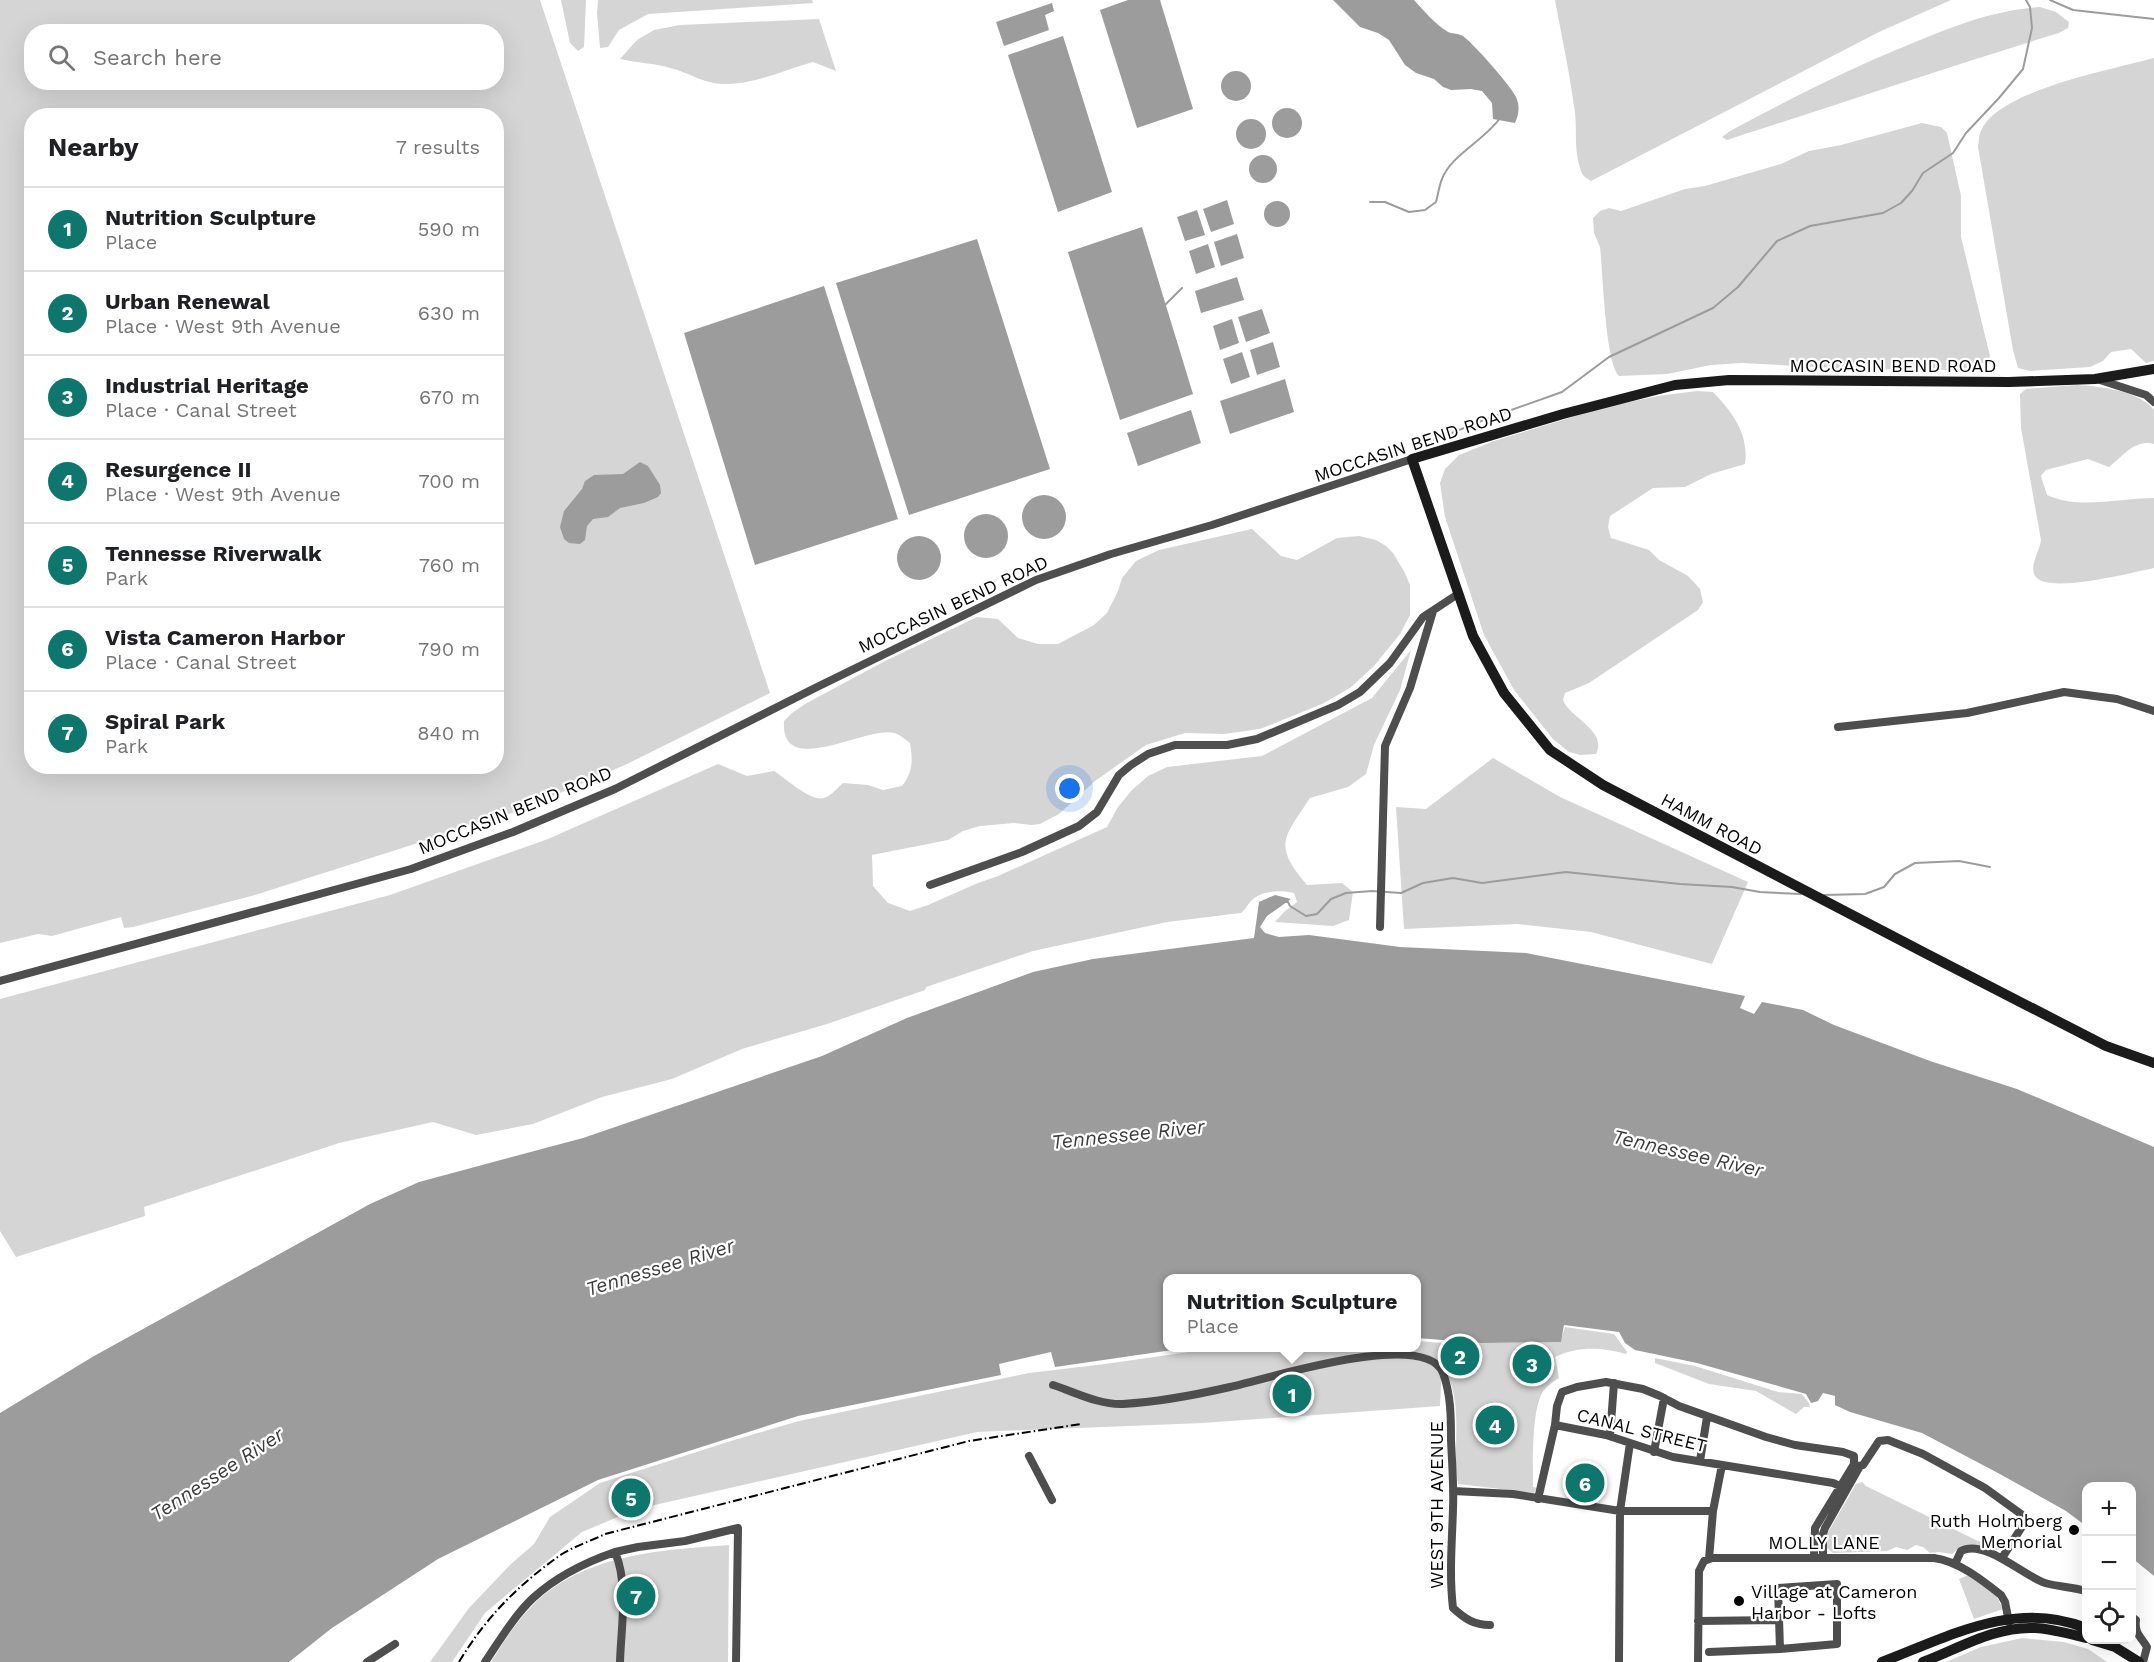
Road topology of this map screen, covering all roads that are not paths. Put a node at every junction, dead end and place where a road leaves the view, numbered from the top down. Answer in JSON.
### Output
{"nodes":[{"id":1,"x":2154,"y":369,"type":"edge"},
{"id":2,"x":2095,"y":379,"type":"junction"},
{"id":3,"x":2154,"y":402,"type":"edge"},
{"id":4,"x":1412,"y":459,"type":"junction"},
{"id":5,"x":1458,"y":594,"type":"junction"},
{"id":6,"x":1434,"y":609,"type":"junction"},
{"id":7,"x":2154,"y":711,"type":"edge"},
{"id":8,"x":1838,"y":727,"type":"dead end"},
{"id":9,"x":930,"y":885,"type":"dead end"},
{"id":10,"x":1380,"y":927,"type":"dead end"},
{"id":11,"x":0,"y":981,"type":"edge"},
{"id":12,"x":2154,"y":1063,"type":"edge"},
{"id":13,"x":1614,"y":1383,"type":"junction"},
{"id":14,"x":1053,"y":1385,"type":"dead end"},
{"id":15,"x":1664,"y":1398,"type":"junction"},
{"id":16,"x":1707,"y":1417,"type":"junction"},
{"id":17,"x":1555,"y":1425,"type":"junction"},
{"id":18,"x":1610,"y":1436,"type":"junction"},
{"id":19,"x":1630,"y":1443,"type":"junction"},
{"id":20,"x":1654,"y":1452,"type":"junction"},
{"id":21,"x":1029,"y":1456,"type":"dead end"},
{"id":22,"x":1700,"y":1461,"type":"junction"},
{"id":23,"x":1860,"y":1464,"type":"junction"},
{"id":24,"x":1722,"y":1465,"type":"junction"},
{"id":25,"x":1840,"y":1486,"type":"junction"},
{"id":26,"x":1453,"y":1491,"type":"junction"},
{"id":27,"x":1538,"y":1499,"type":"junction"},
{"id":28,"x":1052,"y":1500,"type":"dead end"},
{"id":29,"x":1620,"y":1511,"type":"junction"},
{"id":30,"x":1713,"y":1511,"type":"junction"},
{"id":31,"x":615,"y":1552,"type":"junction"},
{"id":32,"x":1818,"y":1557,"type":"junction"},
{"id":33,"x":2002,"y":1558,"type":"junction"},
{"id":34,"x":1710,"y":1559,"type":"junction"},
{"id":35,"x":1955,"y":1564,"type":"junction"},
{"id":36,"x":2082,"y":1590,"type":"edge"},
{"id":37,"x":1779,"y":1620,"type":"junction"},
{"id":38,"x":1698,"y":1621,"type":"junction"},
{"id":39,"x":2010,"y":1624,"type":"junction"},
{"id":40,"x":1490,"y":1625,"type":"dead end"},
{"id":41,"x":2082,"y":1627,"type":"edge"},
{"id":42,"x":2136,"y":1629,"type":"edge"},
{"id":43,"x":2082,"y":1637,"type":"edge"},
{"id":44,"x":395,"y":1644,"type":"dead end"},
{"id":45,"x":2105,"y":1644,"type":"edge"},
{"id":46,"x":2118,"y":1644,"type":"edge"},
{"id":47,"x":1780,"y":1649,"type":"junction"},
{"id":48,"x":1709,"y":1652,"type":"dead end"},
{"id":49,"x":367,"y":1662,"type":"edge"},
{"id":50,"x":485,"y":1662,"type":"edge"},
{"id":51,"x":620,"y":1662,"type":"edge"},
{"id":52,"x":736,"y":1662,"type":"edge"},
{"id":53,"x":1619,"y":1662,"type":"edge"},
{"id":54,"x":1698,"y":1662,"type":"edge"},
{"id":55,"x":1882,"y":1662,"type":"edge"},
{"id":56,"x":1923,"y":1662,"type":"edge"},
{"id":57,"x":2142,"y":1662,"type":"edge"}],
"edges":[{"from":1,"to":2,"type":"main road","name":"MOCCASIN BEND ROAD"},
{"from":2,"to":3,"type":"street"},
{"from":2,"to":4,"type":"main road","name":"MOCCASIN BEND ROAD"},
{"from":4,"to":5,"type":"main road","name":"HAMM ROAD"},
{"from":4,"to":11,"type":"street","name":"MOCCASIN BEND ROAD"},
{"from":5,"to":6,"type":"street"},
{"from":5,"to":12,"type":"main road","name":"HAMM ROAD"},
{"from":6,"to":9,"type":"street"},
{"from":6,"to":10,"type":"street"},
{"from":7,"to":8,"type":"street"},
{"from":13,"to":15,"type":"street"},
{"from":13,"to":17,"type":"street"},
{"from":13,"to":18,"type":"street"},
{"from":14,"to":26,"type":"street","name":"WEST 9TH AVENUE"},
{"from":15,"to":16,"type":"street"},
{"from":15,"to":20,"type":"street"},
{"from":16,"to":22,"type":"street"},
{"from":16,"to":23,"type":"street"},
{"from":17,"to":18,"type":"street","name":"CANAL STREET"},
{"from":17,"to":27,"type":"street"},
{"from":18,"to":19,"type":"street","name":"CANAL STREET"},
{"from":19,"to":20,"type":"street","name":"CANAL STREET"},
{"from":19,"to":29,"type":"street"},
{"from":20,"to":22,"type":"street","name":"CANAL STREET"},
{"from":21,"to":28,"type":"street"},
{"from":22,"to":24,"type":"street","name":"CANAL STREET"},
{"from":23,"to":25,"type":"street"},
{"from":23,"to":32,"type":"street"},
{"from":23,"to":33,"type":"street"},
{"from":24,"to":25,"type":"street","name":"CANAL STREET"},
{"from":24,"to":30,"type":"street","name":"CANAL STREET"},
{"from":25,"to":32,"type":"street"},
{"from":26,"to":27,"type":"street"},
{"from":26,"to":40,"type":"street","name":"WEST 9TH AVENUE"},
{"from":27,"to":29,"type":"street"},
{"from":29,"to":30,"type":"street"},
{"from":29,"to":53,"type":"street"},
{"from":30,"to":34,"type":"street","name":"CANAL STREET"},
{"from":31,"to":50,"type":"street"},
{"from":31,"to":51,"type":"street"},
{"from":31,"to":52,"type":"street"},
{"from":32,"to":34,"type":"street","name":"MOLLY LANE"},
{"from":32,"to":35,"type":"street","name":"MOLLY LANE"},
{"from":33,"to":35,"type":"street"},
{"from":33,"to":36,"type":"street"},
{"from":34,"to":38,"type":"street"},
{"from":35,"to":39,"type":"street","name":"MOLLY LANE"},
{"from":37,"to":38,"type":"street"},
{"from":37,"to":47,"type":"street"},
{"from":37,"to":47,"type":"street"},
{"from":38,"to":54,"type":"street"},
{"from":39,"to":41,"type":"main road"},
{"from":39,"to":43,"type":"main road"},
{"from":39,"to":55,"type":"main road"},
{"from":39,"to":56,"type":"main road"},
{"from":42,"to":57,"type":"street"},
{"from":44,"to":49,"type":"street"},
{"from":45,"to":57,"type":"main road"},
{"from":46,"to":57,"type":"main road"},
{"from":47,"to":48,"type":"street"}]}
